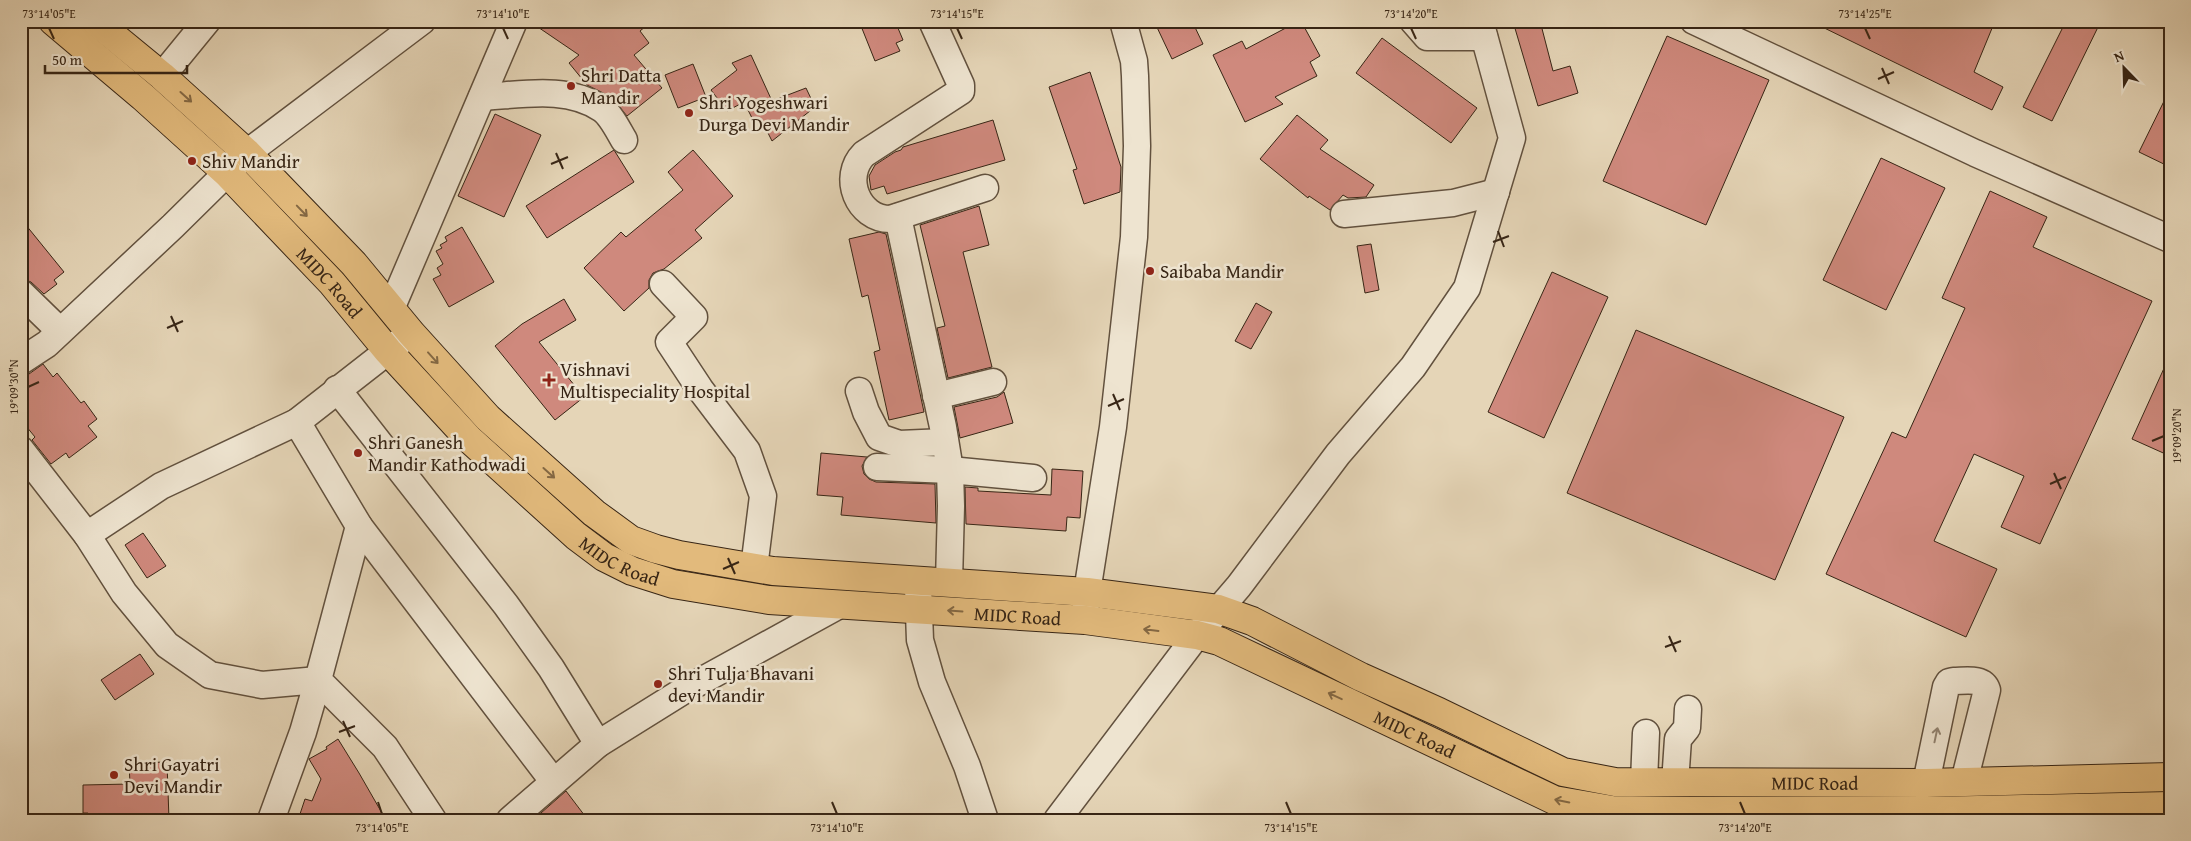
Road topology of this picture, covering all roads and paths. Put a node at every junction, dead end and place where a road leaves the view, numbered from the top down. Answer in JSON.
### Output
{"nodes":[{"id":1,"x":53,"y":21,"type":"edge"},
{"id":2,"x":95,"y":21,"type":"edge"},
{"id":3,"x":207,"y":21,"type":"edge"},
{"id":4,"x":422,"y":21,"type":"edge"},
{"id":5,"x":514,"y":21,"type":"edge"},
{"id":6,"x":932,"y":21,"type":"edge"},
{"id":7,"x":1123,"y":21,"type":"edge"},
{"id":8,"x":1413,"y":21,"type":"edge"},
{"id":9,"x":1694,"y":21,"type":"edge"},
{"id":10,"x":1482,"y":29,"type":"edge"},
{"id":11,"x":162,"y":76,"type":"junction"},
{"id":12,"x":482,"y":97,"type":"junction"},
{"id":13,"x":624,"y":140,"type":"dead end"},
{"id":14,"x":247,"y":153,"type":"junction"},
{"id":15,"x":226,"y":173,"type":"junction"},
{"id":16,"x":985,"y":188,"type":"dead end"},
{"id":17,"x":1496,"y":192,"type":"junction"},
{"id":18,"x":1344,"y":214,"type":"dead end"},
{"id":19,"x":898,"y":217,"type":"junction"},
{"id":20,"x":2170,"y":239,"type":"edge"},
{"id":21,"x":663,"y":284,"type":"dead end"},
{"id":22,"x":21,"y":293,"type":"edge"},
{"id":23,"x":390,"y":309,"type":"junction"},
{"id":24,"x":60,"y":331,"type":"junction"},
{"id":25,"x":411,"y":333,"type":"junction"},
{"id":26,"x":388,"y":351,"type":"junction"},
{"id":27,"x":21,"y":362,"type":"edge"},
{"id":28,"x":993,"y":382,"type":"dead end"},
{"id":29,"x":337,"y":390,"type":"junction"},
{"id":30,"x":860,"y":391,"type":"dead end"},
{"id":31,"x":936,"y":396,"type":"junction"},
{"id":32,"x":297,"y":422,"type":"junction"},
{"id":33,"x":945,"y":442,"type":"junction"},
{"id":34,"x":21,"y":450,"type":"edge"},
{"id":35,"x":877,"y":467,"type":"dead end"},
{"id":36,"x":950,"y":470,"type":"junction"},
{"id":37,"x":1033,"y":478,"type":"dead end"},
{"id":38,"x":359,"y":526,"type":"junction"},
{"id":39,"x":86,"y":535,"type":"junction"},
{"id":40,"x":754,"y":568,"type":"junction"},
{"id":41,"x":917,"y":580,"type":"junction"},
{"id":42,"x":949,"y":582,"type":"junction"},
{"id":43,"x":1087,"y":592,"type":"junction"},
{"id":44,"x":841,"y":604,"type":"junction"},
{"id":45,"x":919,"y":608,"type":"junction"},
{"id":46,"x":1218,"y":609,"type":"junction"},
{"id":47,"x":1085,"y":620,"type":"junction"},
{"id":48,"x":1197,"y":635,"type":"junction"},
{"id":49,"x":318,"y":680,"type":"junction"},
{"id":50,"x":1375,"y":684,"type":"junction"},
{"id":51,"x":1362,"y":709,"type":"junction"},
{"id":52,"x":1688,"y":710,"type":"dead end"},
{"id":53,"x":1646,"y":733,"type":"dead end"},
{"id":54,"x":598,"y":744,"type":"junction"},
{"id":55,"x":2170,"y":777,"type":"edge"},
{"id":56,"x":553,"y":781,"type":"junction"},
{"id":57,"x":2013,"y":781,"type":"junction"},
{"id":58,"x":1644,"y":782,"type":"junction"},
{"id":59,"x":1803,"y":782,"type":"junction"},
{"id":60,"x":1926,"y":782,"type":"junction"},
{"id":61,"x":1964,"y":782,"type":"junction"},
{"id":62,"x":1675,"y":783,"type":"junction"},
{"id":63,"x":2170,"y":806,"type":"edge"},
{"id":64,"x":1803,"y":815,"type":"edge"},
{"id":65,"x":2016,"y":815,"type":"edge"},
{"id":66,"x":271,"y":820,"type":"edge"},
{"id":67,"x":433,"y":820,"type":"edge"},
{"id":68,"x":510,"y":820,"type":"edge"},
{"id":69,"x":985,"y":820,"type":"edge"},
{"id":70,"x":1057,"y":820,"type":"edge"}],
"edges":[{"from":1,"to":15,"type":"main road","name":"MIDC Road"},
{"from":2,"to":11,"type":"main road","name":"MIDC Road"},
{"from":3,"to":11,"type":"street"},
{"from":4,"to":14,"type":"street"},
{"from":5,"to":12,"type":"street"},
{"from":6,"to":19,"type":"street"},
{"from":7,"to":43,"type":"street"},
{"from":8,"to":10,"type":"street"},
{"from":9,"to":20,"type":"street"},
{"from":10,"to":17,"type":"street"},
{"from":11,"to":14,"type":"main road","name":"MIDC Road","one_way":true},
{"from":12,"to":13,"type":"street"},
{"from":12,"to":23,"type":"street"},
{"from":14,"to":15,"type":"street"},
{"from":14,"to":23,"type":"main road","name":"MIDC Road","one_way":true},
{"from":15,"to":24,"type":"street"},
{"from":15,"to":26,"type":"main road","name":"MIDC Road"},
{"from":16,"to":19,"type":"street"},
{"from":17,"to":18,"type":"street"},
{"from":17,"to":46,"type":"street"},
{"from":19,"to":31,"type":"street"},
{"from":21,"to":40,"type":"street"},
{"from":22,"to":24,"type":"street"},
{"from":23,"to":25,"type":"main road","name":"MIDC Road"},
{"from":24,"to":27,"type":"street"},
{"from":25,"to":26,"type":"street"},
{"from":25,"to":40,"type":"main road","name":"MIDC Road","one_way":true},
{"from":26,"to":29,"type":"street"},
{"from":26,"to":44,"type":"main road","name":"MIDC Road"},
{"from":28,"to":31,"type":"street"},
{"from":29,"to":32,"type":"street"},
{"from":29,"to":54,"type":"street"},
{"from":30,"to":33,"type":"street"},
{"from":31,"to":33,"type":"street"},
{"from":32,"to":38,"type":"street"},
{"from":32,"to":39,"type":"street"},
{"from":33,"to":36,"type":"street"},
{"from":34,"to":39,"type":"street"},
{"from":35,"to":36,"type":"street"},
{"from":36,"to":37,"type":"street"},
{"from":36,"to":42,"type":"street"},
{"from":38,"to":49,"type":"street"},
{"from":38,"to":56,"type":"street"},
{"from":39,"to":49,"type":"street"},
{"from":40,"to":41,"type":"main road","name":"MIDC Road"},
{"from":41,"to":42,"type":"main road","name":"MIDC Road"},
{"from":41,"to":45,"type":"street"},
{"from":42,"to":43,"type":"main road","name":"MIDC Road"},
{"from":43,"to":46,"type":"main road","name":"MIDC Road"},
{"from":43,"to":47,"type":"street"},
{"from":44,"to":45,"type":"main road","name":"MIDC Road"},
{"from":44,"to":54,"type":"street"},
{"from":47,"to":45,"type":"main road","name":"MIDC Road","one_way":true},
{"from":45,"to":69,"type":"street"},
{"from":46,"to":48,"type":"street"},
{"from":46,"to":50,"type":"main road","name":"MIDC Road"},
{"from":48,"to":47,"type":"main road","name":"MIDC Road","one_way":true},
{"from":51,"to":48,"type":"main road","name":"MIDC Road","one_way":true},
{"from":48,"to":70,"type":"street"},
{"from":49,"to":66,"type":"street"},
{"from":49,"to":67,"type":"street"},
{"from":50,"to":51,"type":"main road"},
{"from":50,"to":58,"type":"main road","name":"MIDC Road"},
{"from":64,"to":51,"type":"main road","name":"MIDC Road","one_way":true},
{"from":52,"to":62,"type":"street"},
{"from":53,"to":58,"type":"street"},
{"from":54,"to":56,"type":"street"},
{"from":55,"to":57,"type":"main road","name":"MIDC Road"},
{"from":56,"to":68,"type":"street"},
{"from":57,"to":61,"type":"main road","name":"MIDC Road"},
{"from":57,"to":65,"type":"street"},
{"from":58,"to":62,"type":"main road","name":"MIDC Road"},
{"from":59,"to":60,"type":"main road","name":"MIDC Road"},
{"from":59,"to":62,"type":"main road","name":"MIDC Road"},
{"from":59,"to":64,"type":"street"},
{"from":60,"to":61,"type":"main road","name":"MIDC Road"},
{"from":60,"to":61,"type":"street","one_way":true},
{"from":63,"to":65,"type":"main road","name":"MIDC Road"},
{"from":64,"to":65,"type":"main road","name":"MIDC Road"}]}
